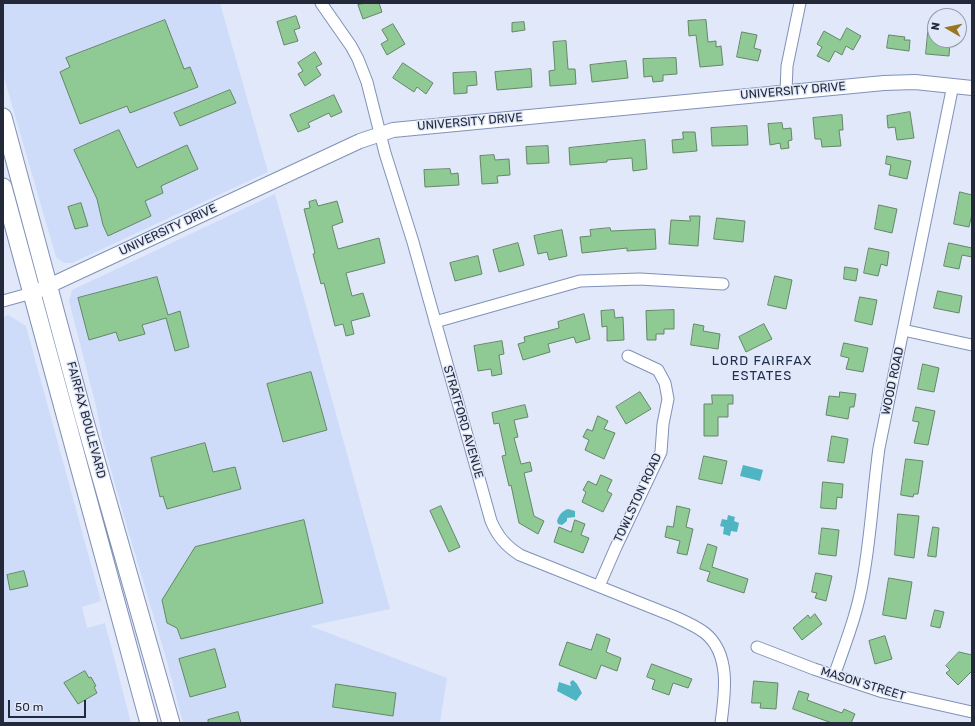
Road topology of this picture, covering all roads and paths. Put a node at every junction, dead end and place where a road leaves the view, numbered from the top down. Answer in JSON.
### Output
{"nodes":[{"id":1,"x":321,"y":3,"type":"edge"},
{"id":2,"x":800,"y":3,"type":"edge"},
{"id":3,"x":953,"y":85,"type":"junction"},
{"id":4,"x":972,"y":88,"type":"edge"},
{"id":5,"x":786,"y":92,"type":"junction"},
{"id":6,"x":3,"y":117,"type":"edge"},
{"id":7,"x":380,"y":134,"type":"junction"},
{"id":8,"x":3,"y":187,"type":"edge"},
{"id":9,"x":723,"y":284,"type":"dead end"},
{"id":10,"x":49,"y":286,"type":"junction"},
{"id":11,"x":32,"y":293,"type":"junction"},
{"id":12,"x":3,"y":301,"type":"edge"},
{"id":13,"x":435,"y":322,"type":"junction"},
{"id":14,"x":903,"y":330,"type":"junction"},
{"id":15,"x":972,"y":345,"type":"edge"},
{"id":16,"x":628,"y":356,"type":"dead end"},
{"id":17,"x":599,"y":586,"type":"junction"},
{"id":18,"x":757,"y":647,"type":"dead end"},
{"id":19,"x":834,"y":676,"type":"junction"},
{"id":20,"x":972,"y":712,"type":"edge"},
{"id":21,"x":149,"y":723,"type":"edge"},
{"id":22,"x":171,"y":723,"type":"edge"},
{"id":23,"x":721,"y":723,"type":"edge"}],
"edges":[{"from":1,"to":7,"type":"street","name":"STRATFORD AVENUE"},
{"from":2,"to":5,"type":"street"},
{"from":3,"to":4,"type":"street","name":"UNIVERSITY DRIVE"},
{"from":3,"to":5,"type":"street","name":"UNIVERSITY DRIVE"},
{"from":3,"to":14,"type":"street","name":"WOOD ROAD"},
{"from":5,"to":7,"type":"street","name":"UNIVERSITY DRIVE"},
{"from":6,"to":10,"type":"main road","name":"FAIRFAX BOULEVARD"},
{"from":7,"to":10,"type":"street","name":"UNIVERSITY DRIVE"},
{"from":7,"to":13,"type":"street","name":"STRATFORD AVENUE"},
{"from":8,"to":11,"type":"main road","name":"FAIRFAX BOULEVARD"},
{"from":9,"to":13,"type":"street"},
{"from":10,"to":11,"type":"street","name":"UNIVERSITY DRIVE"},
{"from":10,"to":22,"type":"main road","name":"FAIRFAX BOULEVARD"},
{"from":11,"to":12,"type":"street","name":"UNIVERSITY DRIVE"},
{"from":11,"to":21,"type":"main road","name":"FAIRFAX BOULEVARD"},
{"from":13,"to":17,"type":"street","name":"STRATFORD AVENUE"},
{"from":14,"to":15,"type":"street"},
{"from":14,"to":19,"type":"street","name":"WOOD ROAD"},
{"from":16,"to":17,"type":"street","name":"TOWLSTON ROAD"},
{"from":17,"to":23,"type":"street","name":"STRATFORD AVENUE"},
{"from":18,"to":19,"type":"street","name":"MASON STREET"},
{"from":19,"to":20,"type":"street","name":"MASON STREET"}]}
